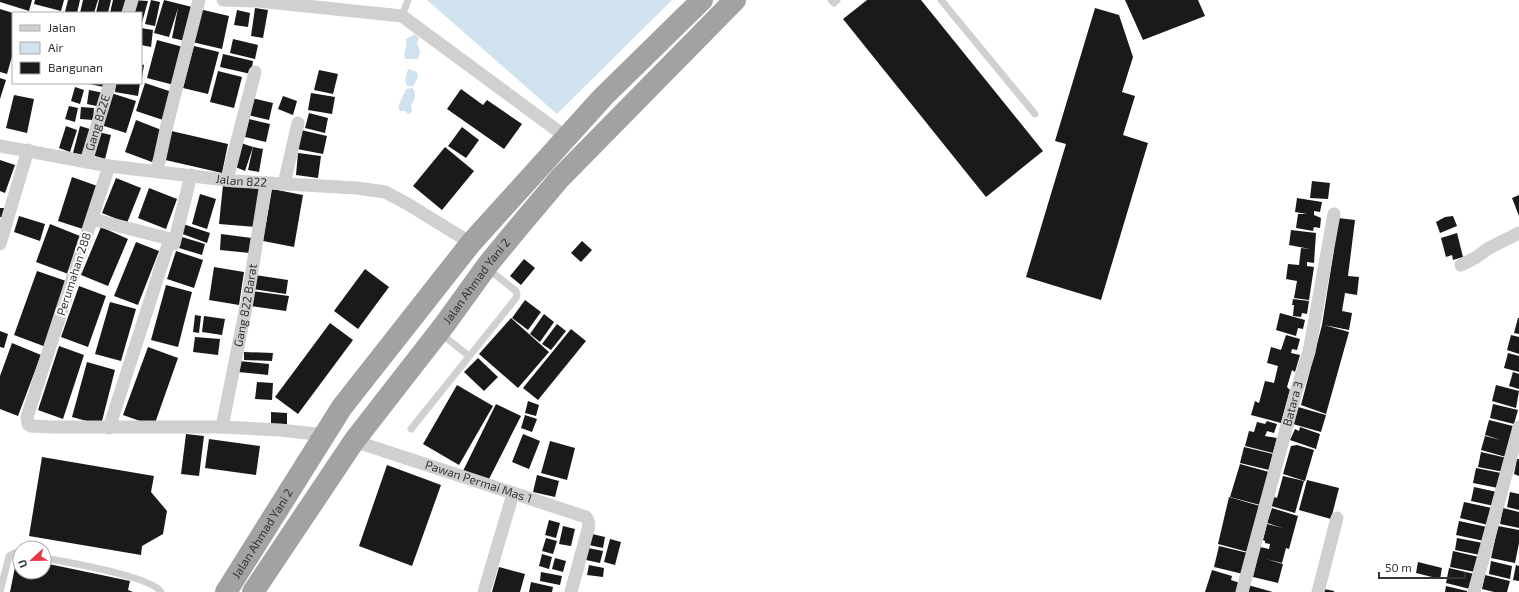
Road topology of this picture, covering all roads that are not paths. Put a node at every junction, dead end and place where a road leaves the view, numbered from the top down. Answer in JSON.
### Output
{"nodes":[{"id":1,"x":132,"y":0,"type":"edge"},
{"id":2,"x":199,"y":0,"type":"edge"},
{"id":3,"x":223,"y":0,"type":"edge"},
{"id":4,"x":231,"y":0,"type":"edge"},
{"id":5,"x":408,"y":0,"type":"edge"},
{"id":6,"x":702,"y":0,"type":"edge"},
{"id":7,"x":735,"y":0,"type":"edge"},
{"id":8,"x":831,"y":0,"type":"edge"},
{"id":9,"x":837,"y":0,"type":"edge"},
{"id":10,"x":941,"y":0,"type":"edge"},
{"id":11,"x":128,"y":12,"type":"edge"},
{"id":12,"x":402,"y":16,"type":"junction"},
{"id":13,"x":256,"y":72,"type":"dead end"},
{"id":14,"x":110,"y":84,"type":"edge"},
{"id":15,"x":1035,"y":114,"type":"dead end"},
{"id":16,"x":298,"y":123,"type":"dead end"},
{"id":17,"x":566,"y":138,"type":"junction"},
{"id":18,"x":0,"y":146,"type":"edge"},
{"id":19,"x":28,"y":150,"type":"junction"},
{"id":20,"x":86,"y":162,"type":"junction"},
{"id":21,"x":109,"y":166,"type":"junction"},
{"id":22,"x":157,"y":171,"type":"junction"},
{"id":23,"x":191,"y":175,"type":"junction"},
{"id":24,"x":227,"y":180,"type":"junction"},
{"id":25,"x":266,"y":184,"type":"junction"},
{"id":26,"x":284,"y":184,"type":"junction"},
{"id":27,"x":1334,"y":214,"type":"dead end"},
{"id":28,"x":92,"y":219,"type":"junction"},
{"id":29,"x":1519,"y":232,"type":"edge"},
{"id":30,"x":0,"y":244,"type":"edge"},
{"id":31,"x":174,"y":244,"type":"dead end"},
{"id":32,"x":471,"y":244,"type":"junction"},
{"id":33,"x":1461,"y":264,"type":"dead end"},
{"id":34,"x":486,"y":268,"type":"junction"},
{"id":35,"x":439,"y":332,"type":"junction"},
{"id":36,"x":469,"y":356,"type":"junction"},
{"id":37,"x":222,"y":427,"type":"junction"},
{"id":38,"x":1519,"y":427,"type":"edge"},
{"id":39,"x":109,"y":428,"type":"junction"},
{"id":40,"x":411,"y":428,"type":"dead end"},
{"id":41,"x":325,"y":435,"type":"junction"},
{"id":42,"x":354,"y":441,"type":"junction"},
{"id":43,"x":513,"y":494,"type":"junction"},
{"id":44,"x":1337,"y":518,"type":"dead end"},
{"id":45,"x":12,"y":554,"type":"edge"},
{"id":46,"x":52,"y":560,"type":"edge"},
{"id":47,"x":0,"y":592,"type":"edge"},
{"id":48,"x":161,"y":592,"type":"edge"},
{"id":49,"x":226,"y":592,"type":"edge"},
{"id":50,"x":253,"y":592,"type":"edge"},
{"id":51,"x":484,"y":592,"type":"edge"},
{"id":52,"x":571,"y":592,"type":"edge"},
{"id":53,"x":1242,"y":592,"type":"edge"},
{"id":54,"x":1318,"y":592,"type":"edge"},
{"id":55,"x":1474,"y":592,"type":"edge"}],
"edges":[{"from":1,"to":11,"type":"street"},
{"from":2,"to":22,"type":"street"},
{"from":3,"to":4,"type":"street"},
{"from":4,"to":12,"type":"street"},
{"from":5,"to":12,"type":"lane"},
{"from":6,"to":17,"type":"highway","name":"Jalan Ahmad Yani 2"},
{"from":7,"to":34,"type":"highway","name":"Jalan Ahmad Yani 2"},
{"from":8,"to":9,"type":"lane"},
{"from":10,"to":15,"type":"lane"},
{"from":12,"to":17,"type":"street"},
{"from":13,"to":24,"type":"street"},
{"from":14,"to":20,"type":"street","name":"Gang 822E"},
{"from":16,"to":26,"type":"street"},
{"from":17,"to":32,"type":"highway","name":"Jalan Ahmad Yani 2"},
{"from":18,"to":19,"type":"street","name":"Jalan 822"},
{"from":19,"to":20,"type":"street","name":"Jalan 822"},
{"from":19,"to":30,"type":"street"},
{"from":20,"to":21,"type":"street","name":"Jalan 822"},
{"from":21,"to":22,"type":"street","name":"Jalan 822"},
{"from":21,"to":28,"type":"street"},
{"from":22,"to":23,"type":"street","name":"Jalan 822"},
{"from":23,"to":24,"type":"street","name":"Jalan 822"},
{"from":23,"to":31,"type":"street"},
{"from":24,"to":25,"type":"street","name":"Jalan 822"},
{"from":25,"to":26,"type":"street","name":"Jalan 822"},
{"from":25,"to":37,"type":"street","name":"Gang 822 Barat"},
{"from":26,"to":32,"type":"street","name":"Jalan 822"},
{"from":27,"to":53,"type":"street","name":"Batara 3"},
{"from":28,"to":39,"type":"street","name":"Perumahan 288"},
{"from":28,"to":39,"type":"street","name":"Perumahan 288"},
{"from":29,"to":33,"type":"street"},
{"from":32,"to":41,"type":"highway","name":"Jalan Ahmad Yani 2"},
{"from":34,"to":35,"type":"highway","name":"Jalan Ahmad Yani 2"},
{"from":34,"to":36,"type":"lane"},
{"from":35,"to":36,"type":"lane"},
{"from":35,"to":42,"type":"highway","name":"Jalan Ahmad Yani 2"},
{"from":36,"to":40,"type":"lane"},
{"from":37,"to":39,"type":"street","name":"Perumahan 288"},
{"from":37,"to":41,"type":"street","name":"Perumahan 288"},
{"from":38,"to":55,"type":"street"},
{"from":41,"to":49,"type":"highway","name":"Jalan Ahmad Yani 2"},
{"from":42,"to":43,"type":"street","name":"Pawan Permai Mas 1"},
{"from":42,"to":50,"type":"highway","name":"Jalan Ahmad Yani 2"},
{"from":43,"to":51,"type":"street"},
{"from":43,"to":52,"type":"street","name":"Pawan Permai Mas 1"},
{"from":44,"to":54,"type":"street"},
{"from":45,"to":47,"type":"lane"},
{"from":46,"to":48,"type":"lane"}]}
